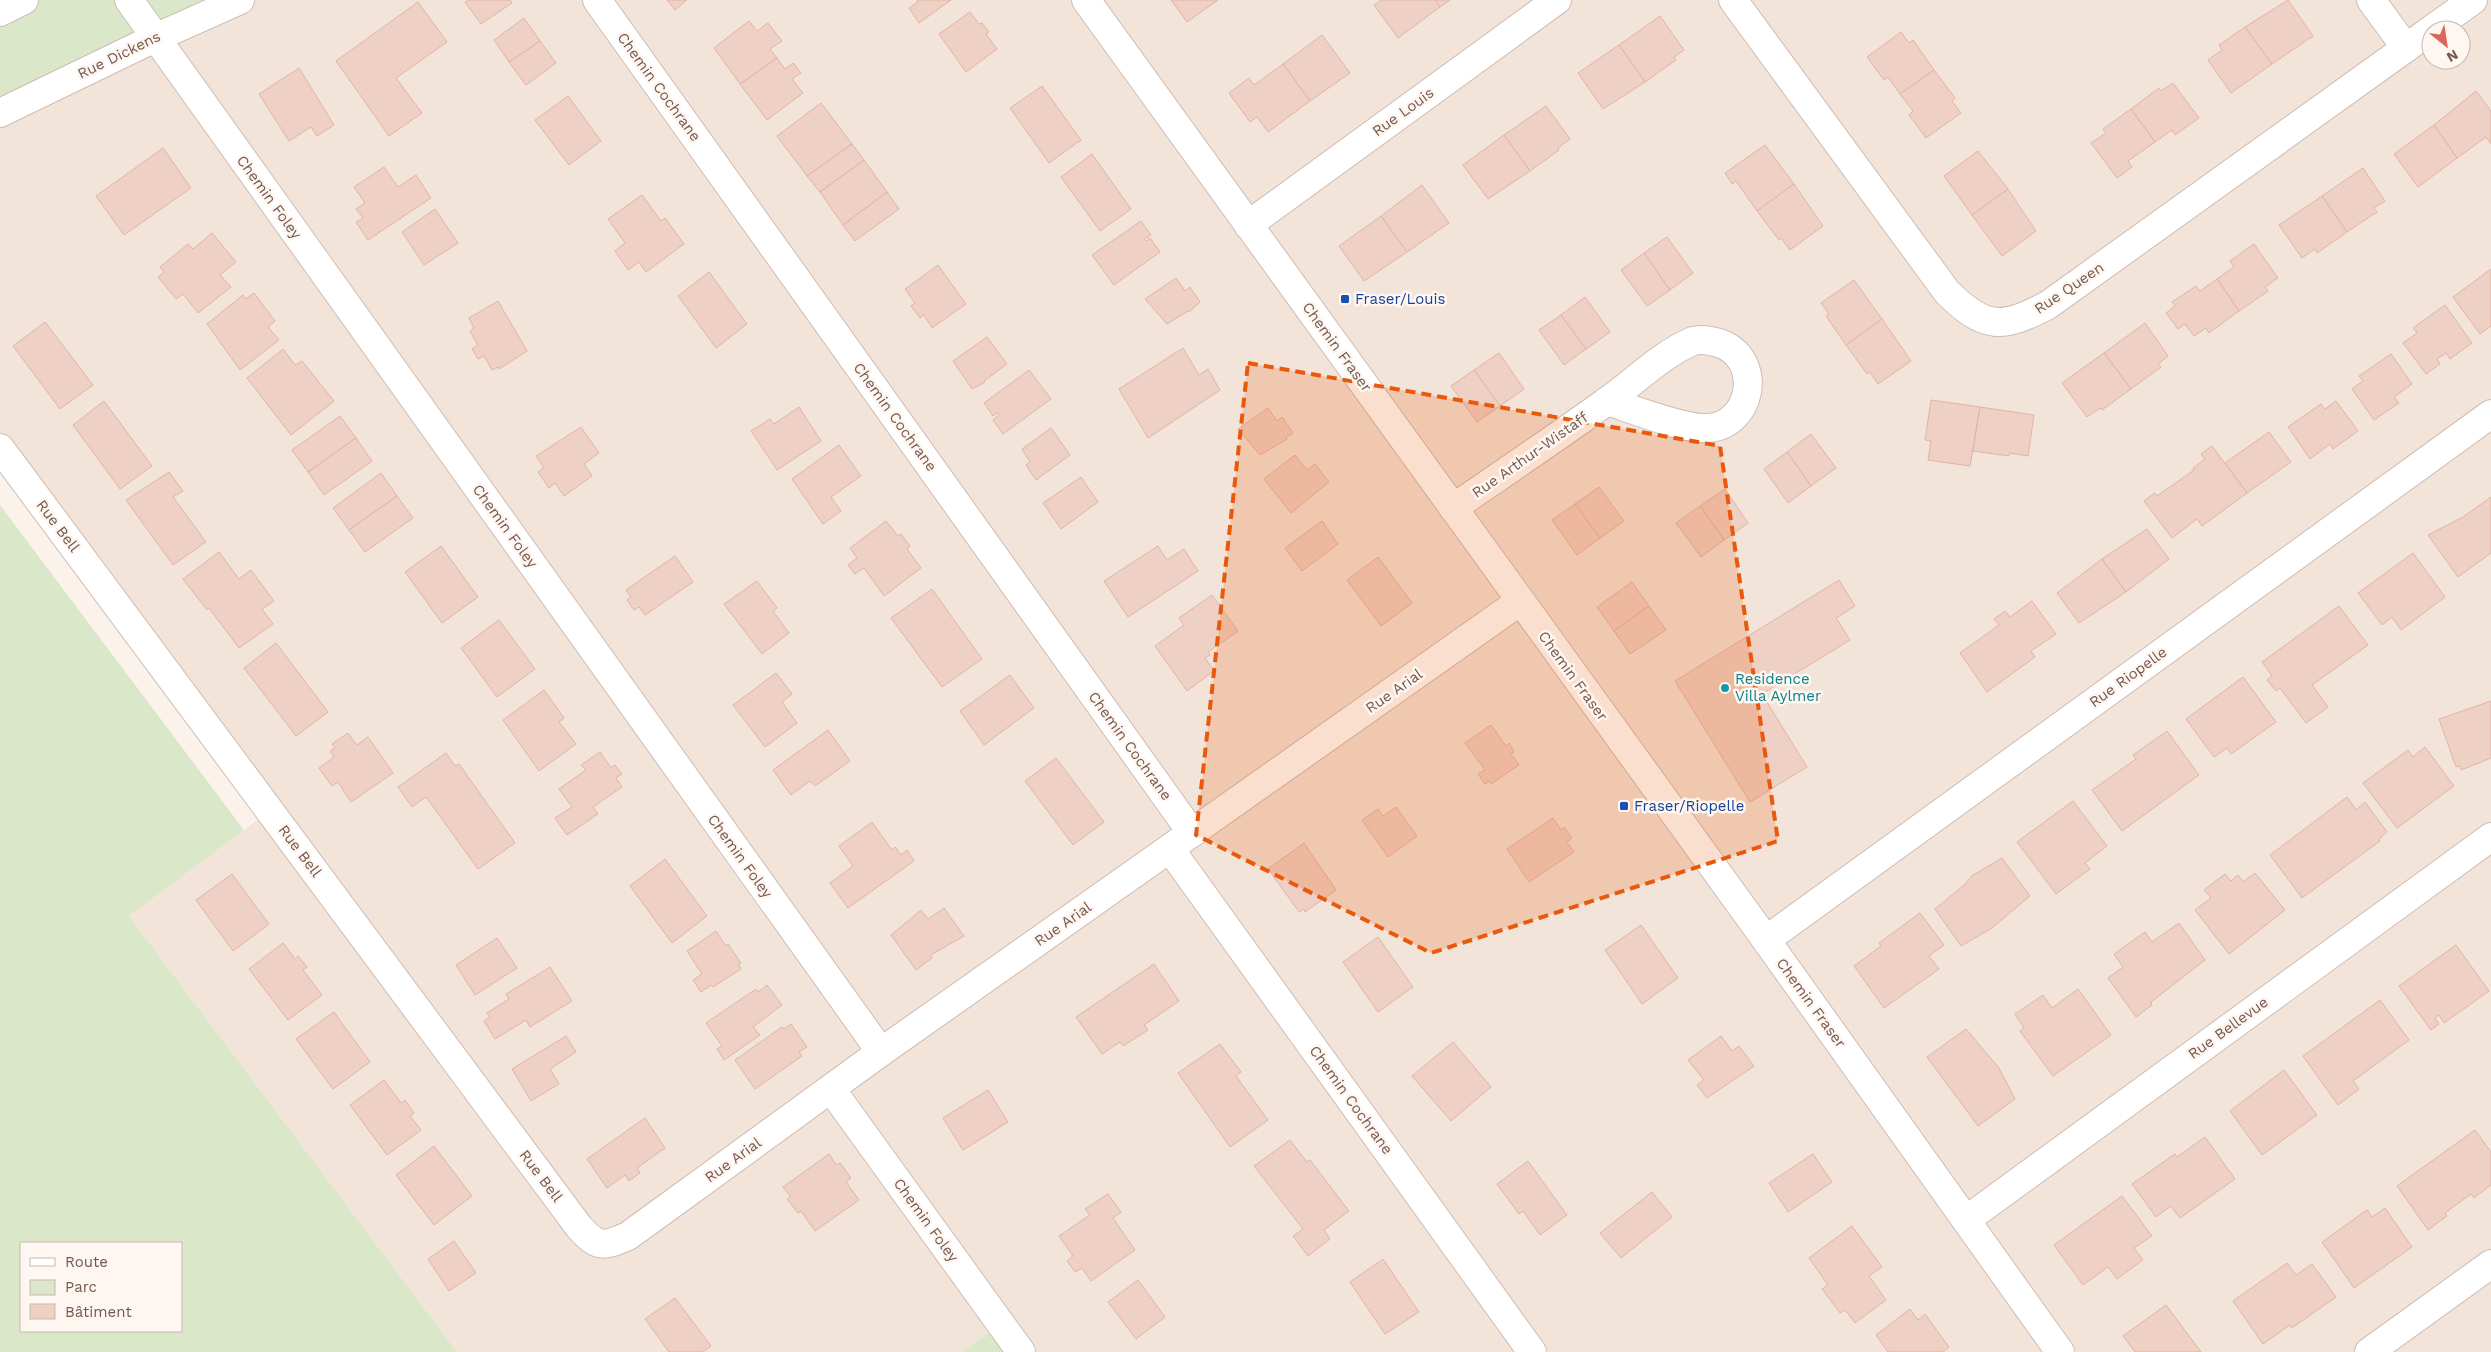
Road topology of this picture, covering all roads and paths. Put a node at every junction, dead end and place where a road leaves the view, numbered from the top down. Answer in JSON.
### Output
{"nodes":[{"id":1,"x":24,"y":0,"type":"edge"},
{"id":2,"x":129,"y":0,"type":"edge"},
{"id":3,"x":240,"y":0,"type":"edge"},
{"id":4,"x":597,"y":0,"type":"edge"},
{"id":5,"x":1086,"y":0,"type":"edge"},
{"id":6,"x":1557,"y":0,"type":"edge"},
{"id":7,"x":1732,"y":0,"type":"edge"},
{"id":8,"x":2371,"y":0,"type":"edge"},
{"id":9,"x":2473,"y":0,"type":"edge"},
{"id":10,"x":0,"y":12,"type":"edge"},
{"id":11,"x":2445,"y":20,"type":"edge"},
{"id":12,"x":2421,"y":37,"type":"edge"},
{"id":13,"x":155,"y":38,"type":"junction"},
{"id":14,"x":2406,"y":48,"type":"junction"},
{"id":15,"x":0,"y":113,"type":"edge"},
{"id":16,"x":1248,"y":224,"type":"junction"},
{"id":17,"x":1607,"y":402,"type":"junction"},
{"id":18,"x":2491,"y":414,"type":"edge"},
{"id":19,"x":0,"y":448,"type":"edge"},
{"id":20,"x":1454,"y":508,"type":"junction"},
{"id":21,"x":1519,"y":602,"type":"junction"},
{"id":22,"x":1192,"y":833,"type":"junction"},
{"id":23,"x":2491,"y":837,"type":"edge"},
{"id":24,"x":1170,"y":849,"type":"junction"},
{"id":25,"x":1766,"y":940,"type":"junction"},
{"id":26,"x":881,"y":1052,"type":"junction"},
{"id":27,"x":831,"y":1088,"type":"junction"},
{"id":28,"x":1966,"y":1220,"type":"junction"},
{"id":29,"x":606,"y":1245,"type":"joint"},
{"id":30,"x":2491,"y":1264,"type":"edge"},
{"id":31,"x":1021,"y":1352,"type":"edge"},
{"id":32,"x":1532,"y":1352,"type":"edge"},
{"id":33,"x":2060,"y":1352,"type":"edge"},
{"id":34,"x":2369,"y":1352,"type":"edge"}],
"edges":[{"from":1,"to":10,"type":"street"},
{"from":2,"to":13,"type":"street","name":"Chemin Foley"},
{"from":3,"to":13,"type":"street","name":"Rue Dickens"},
{"from":4,"to":22,"type":"street","name":"Chemin Cochrane"},
{"from":5,"to":16,"type":"street","name":"Chemin Fraser"},
{"from":6,"to":16,"type":"street","name":"Rue Louis"},
{"from":7,"to":14,"type":"street","name":"Rue Queen"},
{"from":8,"to":14,"type":"street"},
{"from":9,"to":11,"type":"street","name":"Rue Queen"},
{"from":12,"to":14,"type":"street","name":"Rue Queen"},
{"from":13,"to":15,"type":"street","name":"Rue Dickens"},
{"from":13,"to":26,"type":"street","name":"Chemin Foley"},
{"from":16,"to":20,"type":"street","name":"Chemin Fraser"},
{"from":17,"to":17,"type":"street","name":"Rue Arthur-Wistaff"},
{"from":17,"to":20,"type":"street","name":"Rue Arthur-Wistaff"},
{"from":18,"to":25,"type":"street","name":"Rue Riopelle"},
{"from":19,"to":29,"type":"street","name":"Rue Bell"},
{"from":20,"to":21,"type":"street","name":"Chemin Fraser"},
{"from":21,"to":22,"type":"street","name":"Rue Arial"},
{"from":21,"to":25,"type":"street","name":"Chemin Fraser"},
{"from":22,"to":24,"type":"street","name":"Rue Arial"},
{"from":23,"to":28,"type":"street","name":"Rue Bellevue"},
{"from":24,"to":26,"type":"street","name":"Rue Arial"},
{"from":24,"to":32,"type":"street","name":"Chemin Cochrane"},
{"from":25,"to":28,"type":"street","name":"Chemin Fraser"},
{"from":26,"to":27,"type":"street","name":"Rue Arial"},
{"from":27,"to":29,"type":"street","name":"Rue Arial"},
{"from":27,"to":31,"type":"street","name":"Chemin Foley"},
{"from":28,"to":33,"type":"street","name":"Chemin Fraser"},
{"from":30,"to":34,"type":"street"}]}
